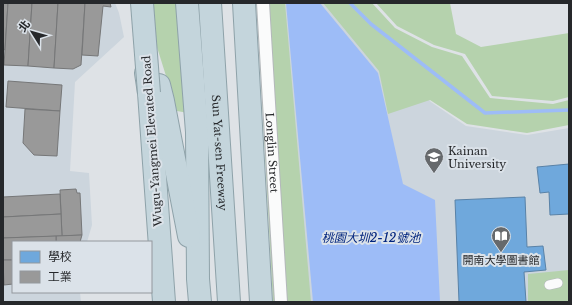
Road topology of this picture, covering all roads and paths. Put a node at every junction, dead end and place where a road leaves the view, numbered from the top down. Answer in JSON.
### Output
{"nodes":[{"id":1,"x":135,"y":3,"type":"edge"},
{"id":2,"x":142,"y":3,"type":"edge"},
{"id":3,"x":187,"y":3,"type":"edge"},
{"id":4,"x":210,"y":3,"type":"edge"},
{"id":5,"x":223,"y":3,"type":"edge"},
{"id":6,"x":244,"y":3,"type":"edge"},
{"id":7,"x":263,"y":3,"type":"edge"},
{"id":8,"x":149,"y":93,"type":"junction"},
{"id":9,"x":217,"y":126,"type":"junction"},
{"id":10,"x":198,"y":279,"type":"junction"},
{"id":11,"x":164,"y":302,"type":"edge"},
{"id":12,"x":200,"y":302,"type":"edge"},
{"id":13,"x":230,"y":302,"type":"edge"},
{"id":14,"x":261,"y":302,"type":"edge"},
{"id":15,"x":281,"y":302,"type":"edge"}],
"edges":[{"from":1,"to":8,"type":"highway","bridge":true},
{"from":1,"to":10,"type":"highway"},
{"from":2,"to":8,"type":"highway","name":"Wugu-Yangmei Elevated Road","bridge":true},
{"from":3,"to":10,"type":"highway","name":"Sun Yat-sen Freeway"},
{"from":4,"to":9,"type":"highway","name":"Sun Yat-sen Freeway"},
{"from":5,"to":9,"type":"highway"},
{"from":6,"to":14,"type":"highway"},
{"from":7,"to":15,"type":"street","name":"Longlin Street"},
{"from":8,"to":11,"type":"highway","name":"Wugu-Yangmei Elevated Road"},
{"from":9,"to":13,"type":"highway","name":"Sun Yat-sen Freeway"},
{"from":10,"to":12,"type":"highway","name":"Sun Yat-sen Freeway"}]}
